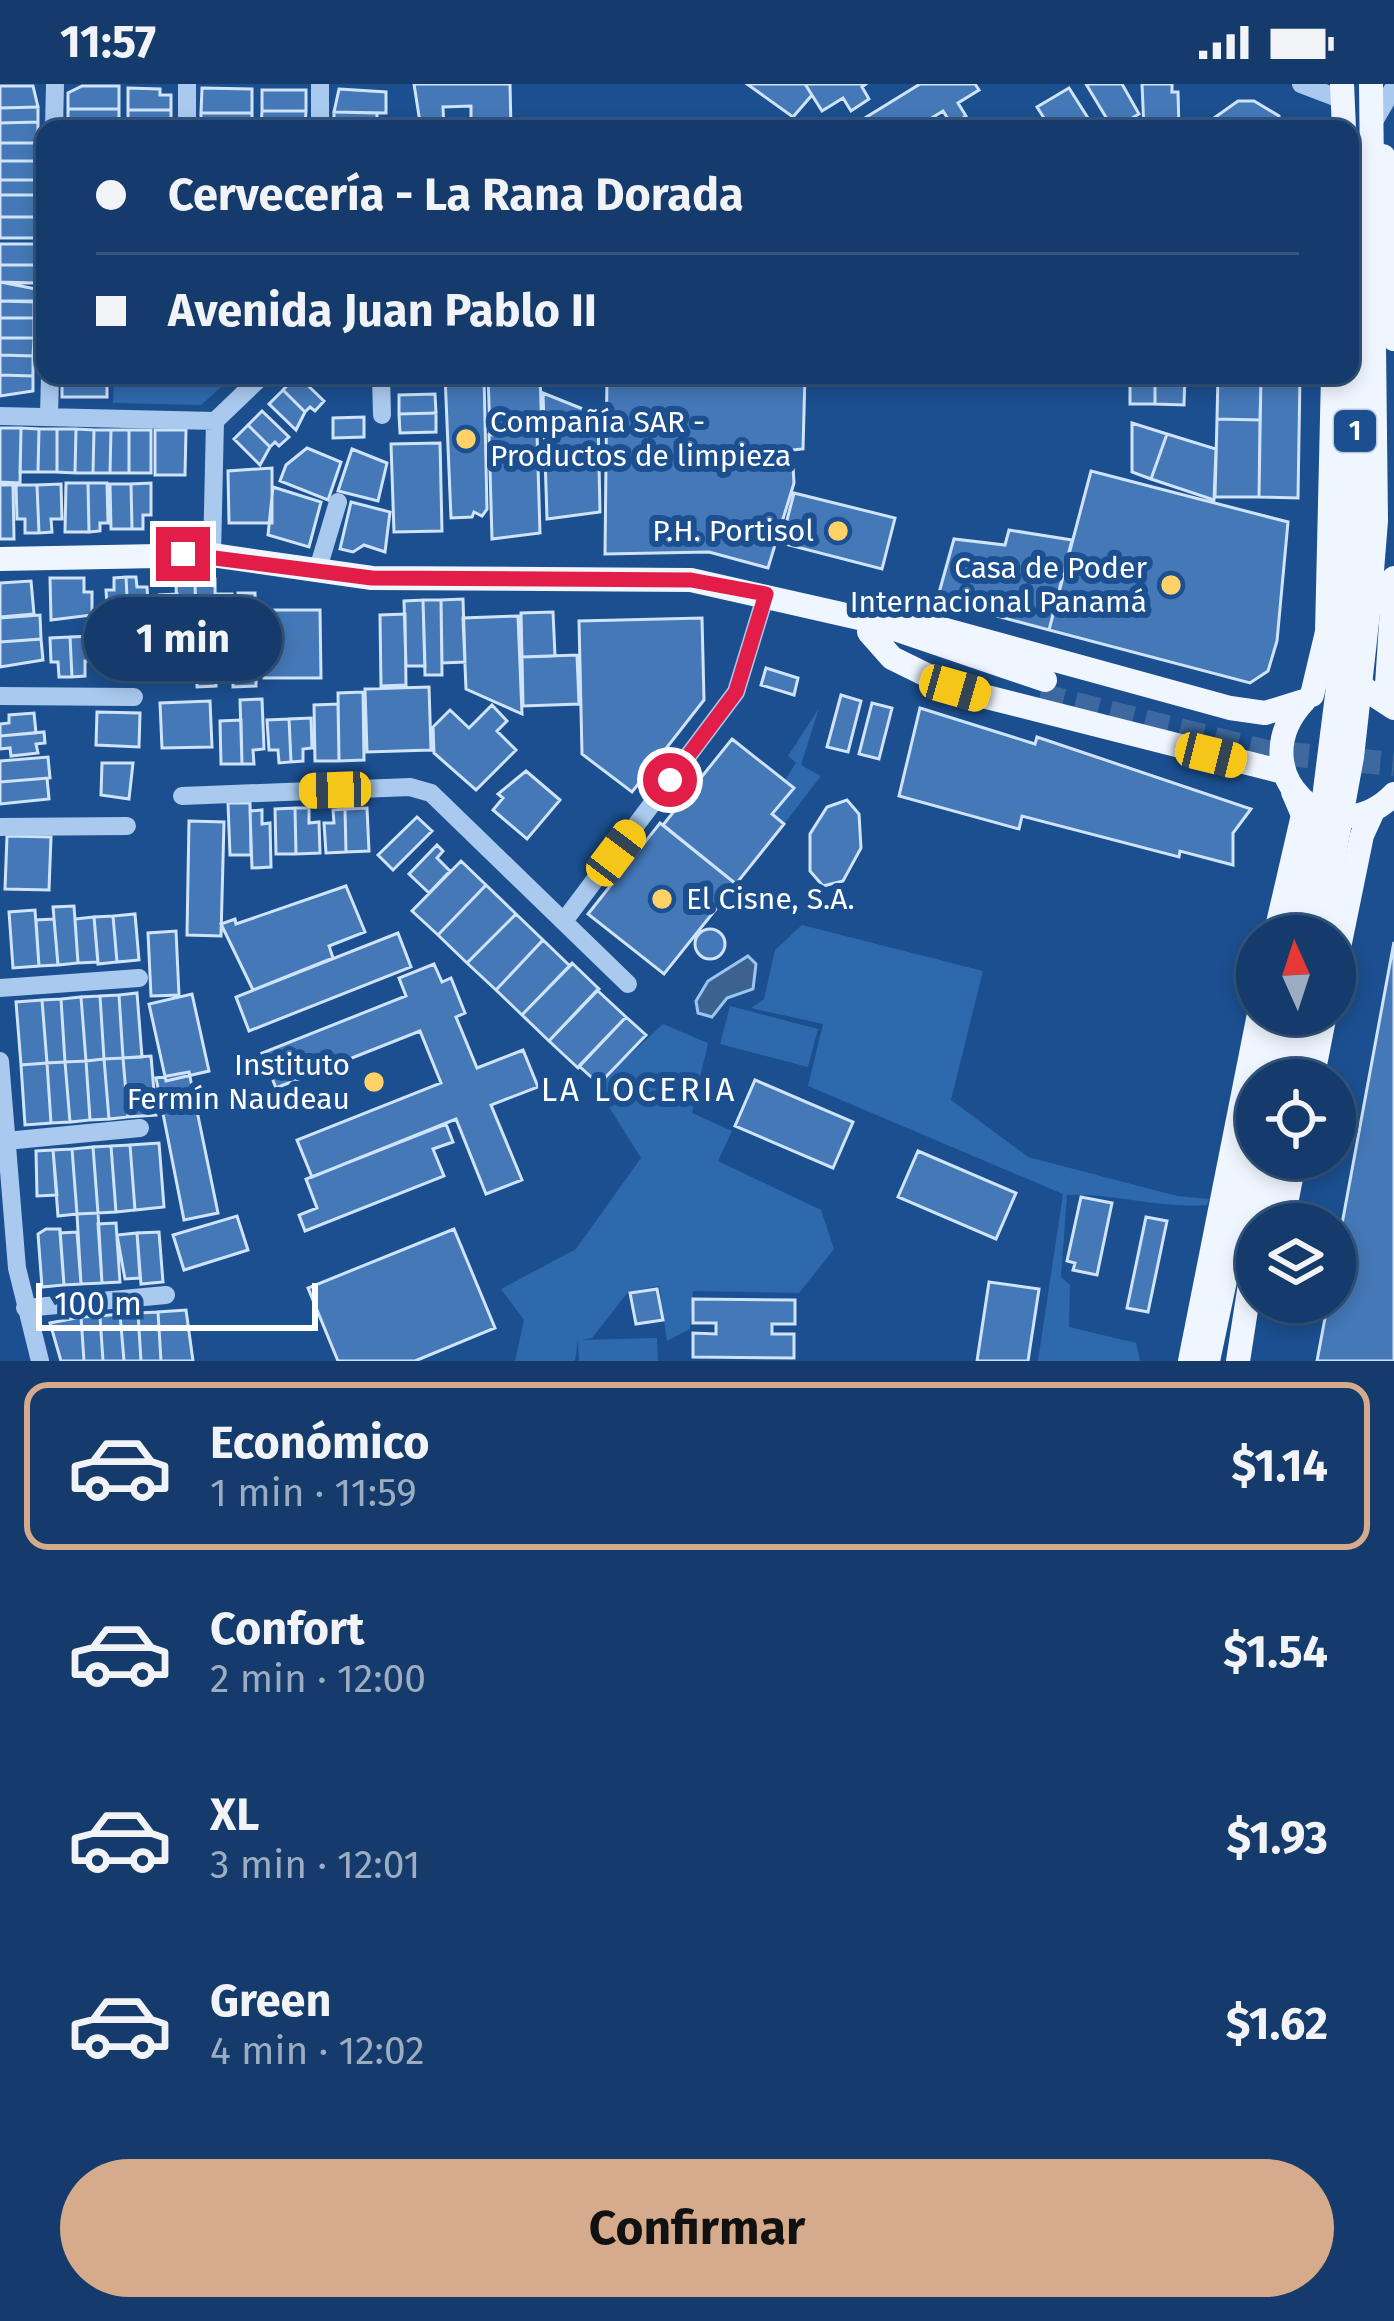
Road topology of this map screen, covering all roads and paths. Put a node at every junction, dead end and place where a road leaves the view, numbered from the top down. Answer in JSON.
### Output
{"nodes":[{"id":1,"x":55,"y":84,"type":"edge"},
{"id":2,"x":187,"y":84,"type":"edge"},
{"id":3,"x":320,"y":84,"type":"edge"},
{"id":4,"x":1301,"y":84,"type":"edge"},
{"id":5,"x":1371,"y":84,"type":"edge"},
{"id":6,"x":1394,"y":88,"type":"edge"},
{"id":7,"x":1342,"y":92,"type":"edge"},
{"id":8,"x":54,"y":120,"type":"edge"},
{"id":9,"x":187,"y":120,"type":"edge"},
{"id":10,"x":320,"y":120,"type":"edge"},
{"id":11,"x":1353,"y":120,"type":"edge"},
{"id":12,"x":1359,"y":123,"type":"edge"},
{"id":13,"x":1359,"y":127,"type":"edge"},
{"id":14,"x":1359,"y":132,"type":"edge"},
{"id":15,"x":1359,"y":157,"type":"edge"},
{"id":16,"x":1394,"y":339,"type":"edge"},
{"id":17,"x":50,"y":384,"type":"edge"},
{"id":18,"x":254,"y":384,"type":"edge"},
{"id":19,"x":382,"y":384,"type":"edge"},
{"id":20,"x":1335,"y":384,"type":"edge"},
{"id":21,"x":1353,"y":384,"type":"edge"},
{"id":22,"x":0,"y":416,"type":"edge"},
{"id":23,"x":49,"y":416,"type":"junction"},
{"id":24,"x":382,"y":416,"type":"dead end"},
{"id":25,"x":215,"y":421,"type":"junction"},
{"id":26,"x":338,"y":502,"type":"dead end"},
{"id":27,"x":212,"y":555,"type":"junction"},
{"id":28,"x":0,"y":559,"type":"edge"},
{"id":29,"x":317,"y":572,"type":"junction"},
{"id":30,"x":1367,"y":592,"type":"edge"},
{"id":31,"x":766,"y":594,"type":"junction"},
{"id":32,"x":868,"y":626,"type":"junction"},
{"id":33,"x":1042,"y":687,"type":"tunnel mouth"},
{"id":34,"x":0,"y":696,"type":"edge"},
{"id":35,"x":134,"y":697,"type":"dead end"},
{"id":36,"x":1308,"y":698,"type":"junction"},
{"id":37,"x":1390,"y":704,"type":"edge"},
{"id":38,"x":1288,"y":781,"type":"junction"},
{"id":39,"x":1394,"y":794,"type":"edge"},
{"id":40,"x":182,"y":796,"type":"dead end"},
{"id":41,"x":1373,"y":811,"type":"junction"},
{"id":42,"x":128,"y":826,"type":"dead end"},
{"id":43,"x":0,"y":827,"type":"edge"},
{"id":44,"x":1315,"y":902,"type":"junction"},
{"id":45,"x":1300,"y":915,"type":"edge"},
{"id":46,"x":1308,"y":915,"type":"edge"},
{"id":47,"x":1316,"y":915,"type":"edge"},
{"id":48,"x":1319,"y":915,"type":"edge"},
{"id":49,"x":564,"y":921,"type":"junction"},
{"id":50,"x":140,"y":978,"type":"dead end"},
{"id":51,"x":628,"y":984,"type":"dead end"},
{"id":52,"x":0,"y":988,"type":"edge"},
{"id":53,"x":1255,"y":1035,"type":"edge"},
{"id":54,"x":0,"y":1063,"type":"edge"},
{"id":55,"x":140,"y":1128,"type":"dead end"},
{"id":56,"x":6,"y":1141,"type":"junction"},
{"id":57,"x":1246,"y":1179,"type":"edge"},
{"id":58,"x":6,"y":1229,"type":"edge"},
{"id":59,"x":166,"y":1295,"type":"dead end"},
{"id":60,"x":25,"y":1308,"type":"junction"},
{"id":61,"x":1244,"y":1323,"type":"edge"},
{"id":62,"x":1255,"y":1323,"type":"edge"},
{"id":63,"x":1239,"y":1354,"type":"edge"},
{"id":64,"x":40,"y":1361,"type":"edge"},
{"id":65,"x":1190,"y":1361,"type":"edge"},
{"id":66,"x":1208,"y":1361,"type":"edge"}],
"edges":[{"from":1,"to":8,"type":"street"},
{"from":2,"to":9,"type":"street"},
{"from":3,"to":10,"type":"street"},
{"from":4,"to":7,"type":"street"},
{"from":5,"to":12,"type":"main road","number":"1"},
{"from":6,"to":13,"type":"street"},
{"from":7,"to":11,"type":"main road","number":"1"},
{"from":14,"to":16,"type":"main road"},
{"from":15,"to":30,"type":"main road","number":"1"},
{"from":17,"to":23,"type":"street"},
{"from":18,"to":25,"type":"street"},
{"from":19,"to":24,"type":"street"},
{"from":20,"to":30,"type":"main road"},
{"from":21,"to":30,"type":"main road","number":"1"},
{"from":22,"to":23,"type":"street"},
{"from":23,"to":25,"type":"street"},
{"from":25,"to":27,"type":"street"},
{"from":26,"to":29,"type":"street"},
{"from":27,"to":28,"type":"main road"},
{"from":27,"to":29,"type":"main road"},
{"from":29,"to":31,"type":"main road"},
{"from":30,"to":36,"type":"main road"},
{"from":30,"to":37,"type":"main road"},
{"from":30,"to":44,"type":"main road","number":"1","bridge":true},
{"from":31,"to":32,"type":"main road"},
{"from":31,"to":49,"type":"street"},
{"from":32,"to":33,"type":"main road"},
{"from":32,"to":36,"type":"main road"},
{"from":32,"to":38,"type":"main road"},
{"from":34,"to":35,"type":"street"},
{"from":36,"to":37,"type":"main road"},
{"from":36,"to":38,"type":"main road"},
{"from":38,"to":41,"type":"main road"},
{"from":38,"to":44,"type":"main road"},
{"from":39,"to":41,"type":"main road"},
{"from":40,"to":49,"type":"street"},
{"from":41,"to":44,"type":"main road"},
{"from":42,"to":43,"type":"street"},
{"from":44,"to":45,"type":"main road"},
{"from":44,"to":46,"type":"main road","number":"1"},
{"from":44,"to":47,"type":"main road","number":"1"},
{"from":44,"to":48,"type":"main road"},
{"from":49,"to":51,"type":"street"},
{"from":50,"to":52,"type":"street"},
{"from":53,"to":65,"type":"main road"},
{"from":54,"to":56,"type":"street"},
{"from":55,"to":56,"type":"street"},
{"from":56,"to":58,"type":"street"},
{"from":57,"to":66,"type":"main road"},
{"from":58,"to":60,"type":"street"},
{"from":59,"to":60,"type":"street"},
{"from":60,"to":64,"type":"street"},
{"from":61,"to":63,"type":"main road"},
{"from":62,"to":63,"type":"main road"}]}
